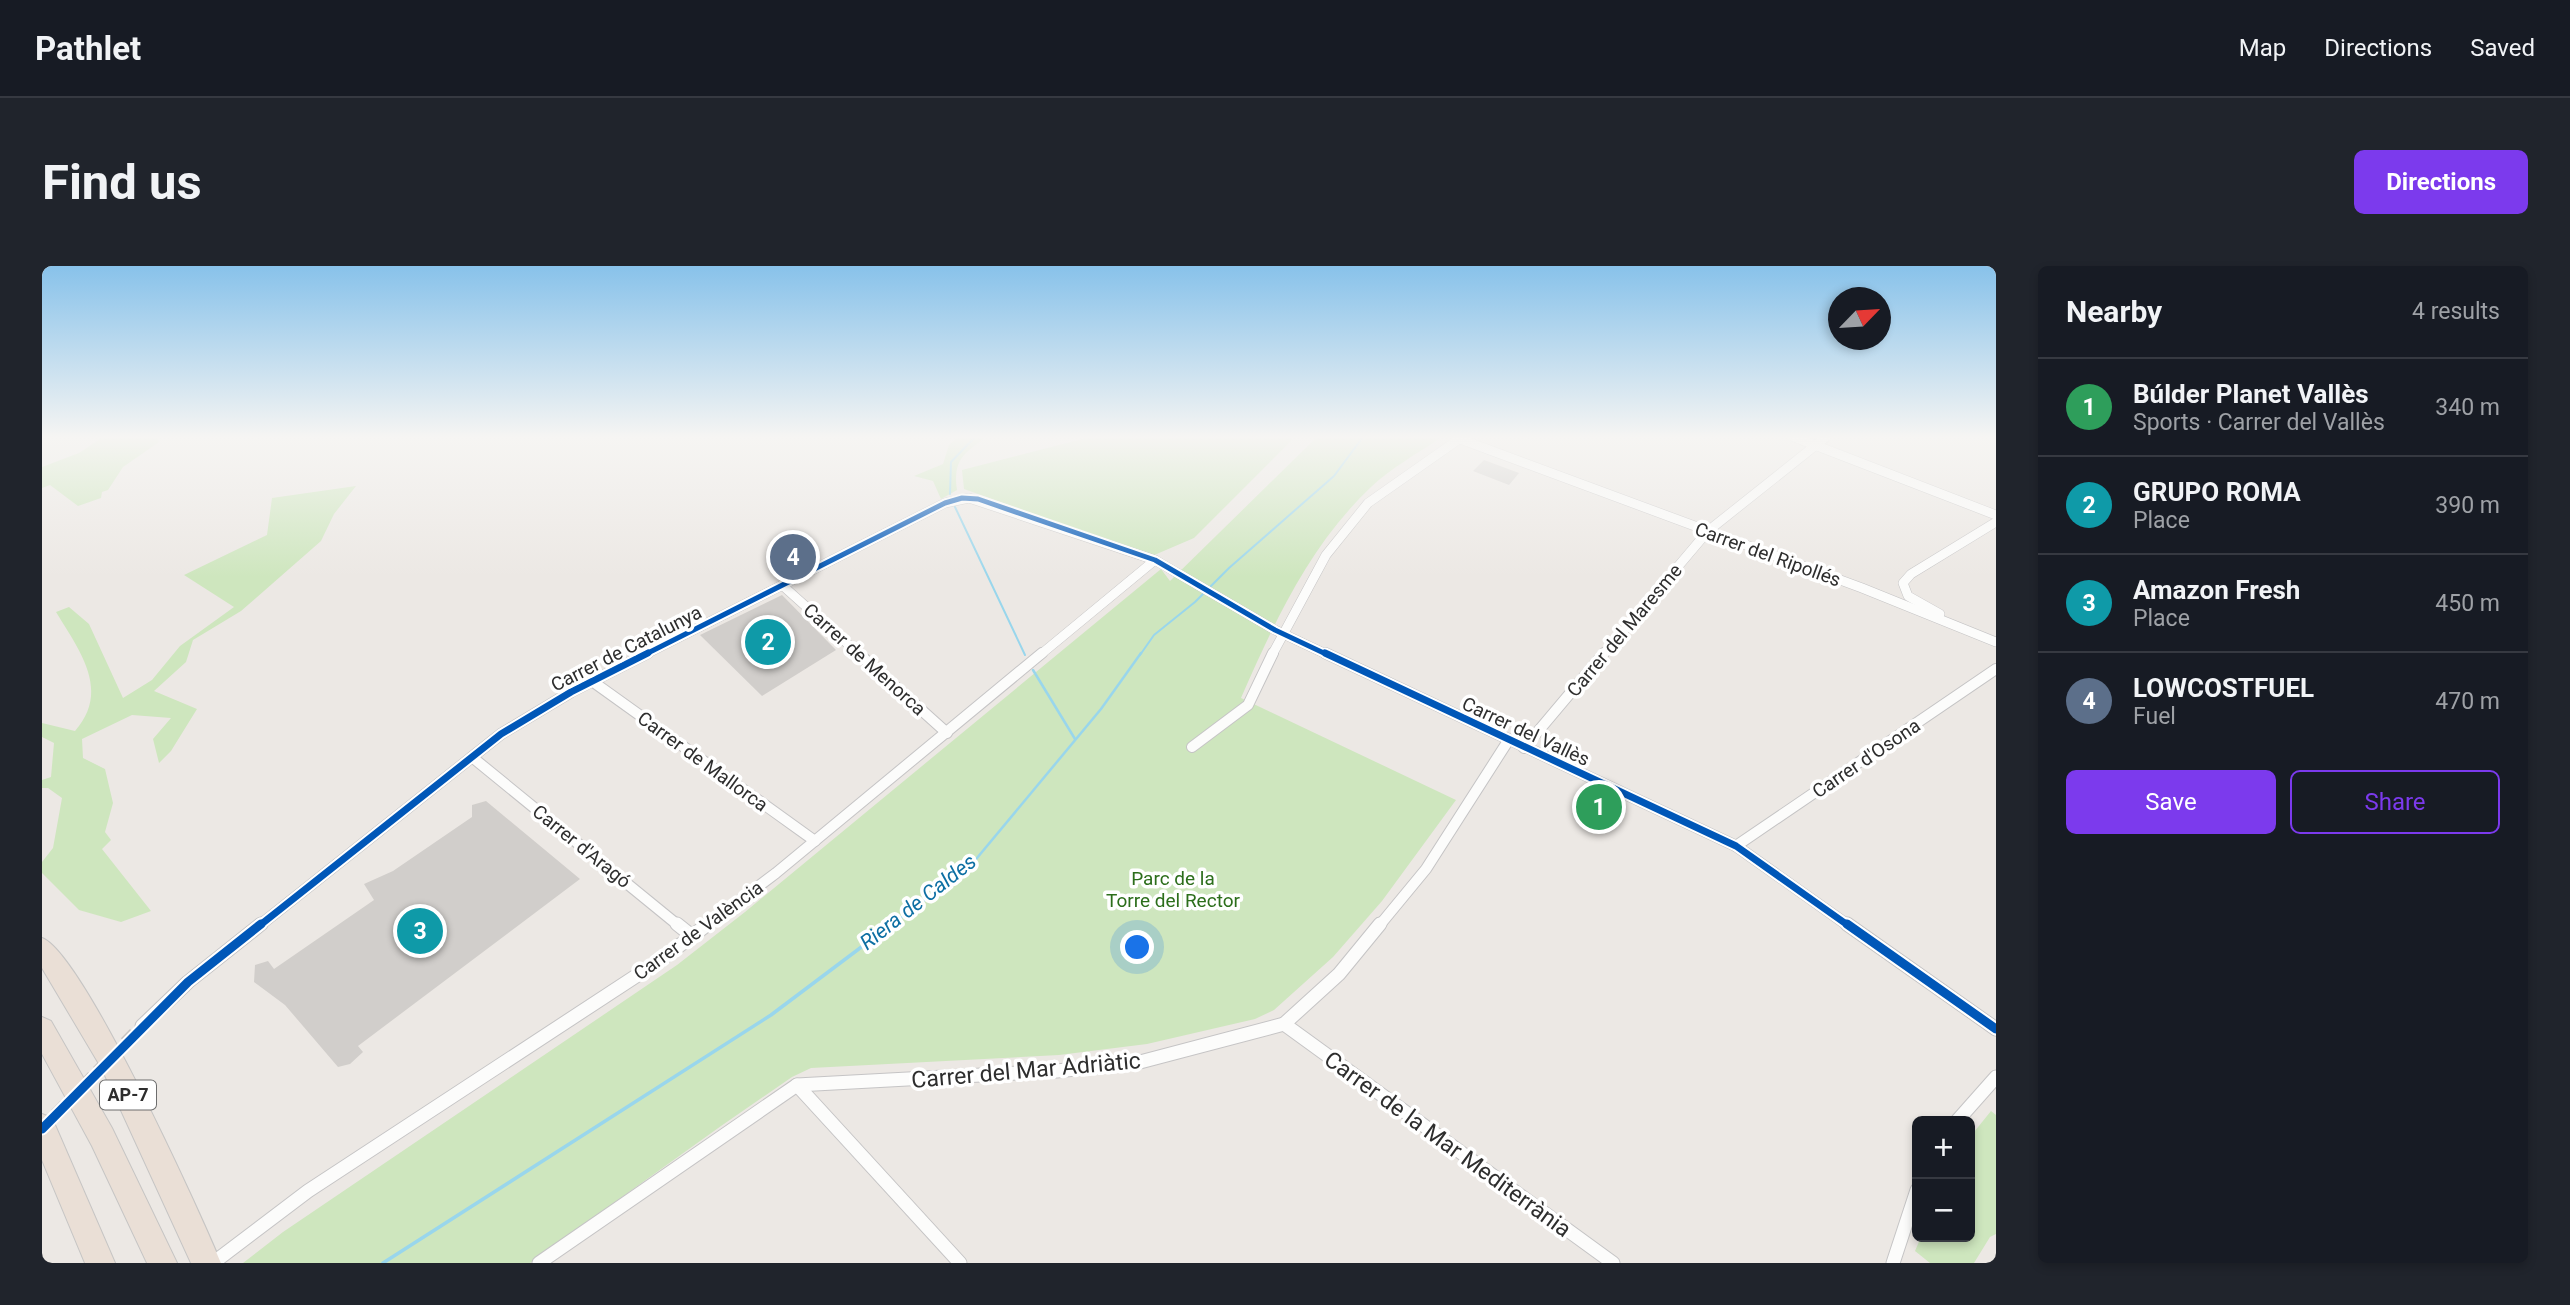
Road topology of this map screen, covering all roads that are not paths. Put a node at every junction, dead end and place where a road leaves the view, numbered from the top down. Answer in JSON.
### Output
{"nodes":[{"id":1,"x":1396,"y":484,"type":"edge"},
{"id":2,"x":1582,"y":484,"type":"edge"},
{"id":3,"x":1768,"y":484,"type":"edge"},
{"id":4,"x":1913,"y":484,"type":"edge"},
{"id":5,"x":1996,"y":515,"type":"edge"},
{"id":6,"x":1996,"y":522,"type":"edge"},
{"id":7,"x":1708,"y":531,"type":"junction"},
{"id":8,"x":1156,"y":560,"type":"junction"},
{"id":9,"x":782,"y":585,"type":"junction"},
{"id":10,"x":1237,"y":608,"type":"joint"},
{"id":11,"x":1282,"y":634,"type":"junction"},
{"id":12,"x":1979,"y":636,"type":"junction"},
{"id":13,"x":1996,"y":642,"type":"edge"},
{"id":14,"x":1996,"y":669,"type":"edge"},
{"id":15,"x":592,"y":681,"type":"junction"},
{"id":16,"x":947,"y":733,"type":"junction"},
{"id":17,"x":1508,"y":741,"type":"junction"},
{"id":18,"x":1192,"y":747,"type":"dead end"},
{"id":19,"x":1524,"y":748,"type":"junction"},
{"id":20,"x":472,"y":757,"type":"junction"},
{"id":21,"x":815,"y":841,"type":"junction"},
{"id":22,"x":1736,"y":846,"type":"junction"},
{"id":23,"x":692,"y":936,"type":"junction"},
{"id":24,"x":42,"y":948,"type":"edge"},
{"id":25,"x":1284,"y":1024,"type":"junction"},
{"id":26,"x":142,"y":1026,"type":"tunnel mouth"},
{"id":27,"x":42,"y":1029,"type":"edge"},
{"id":28,"x":1996,"y":1029,"type":"edge"},
{"id":29,"x":1996,"y":1077,"type":"edge"},
{"id":30,"x":797,"y":1085,"type":"junction"},
{"id":31,"x":1961,"y":1116,"type":"edge"},
{"id":32,"x":42,"y":1127,"type":"edge"},
{"id":33,"x":1912,"y":1205,"type":"edge"},
{"id":34,"x":206,"y":1258,"type":"edge"},
{"id":35,"x":100,"y":1263,"type":"edge"},
{"id":36,"x":162,"y":1263,"type":"edge"},
{"id":37,"x":539,"y":1263,"type":"edge"},
{"id":38,"x":960,"y":1263,"type":"edge"},
{"id":39,"x":1612,"y":1263,"type":"edge"},
{"id":40,"x":1893,"y":1263,"type":"edge"}],
"edges":[{"from":1,"to":11,"type":"street"},
{"from":2,"to":7,"type":"street","name":"Carrer del Ripollés"},
{"from":3,"to":7,"type":"street","name":"Carrer del Maresme"},
{"from":4,"to":5,"type":"street"},
{"from":6,"to":12,"type":"street"},
{"from":7,"to":12,"type":"street","name":"Carrer del Ripollés"},
{"from":7,"to":19,"type":"street","name":"Carrer del Maresme"},
{"from":8,"to":9,"type":"street","name":"Carrer de Catalunya"},
{"from":8,"to":10,"type":"street","name":"Carrer de Catalunya"},
{"from":8,"to":16,"type":"street","name":"Carrer de València"},
{"from":9,"to":15,"type":"street","name":"Carrer de Catalunya"},
{"from":9,"to":16,"type":"street","name":"Carrer de Menorca"},
{"from":10,"to":11,"type":"street","name":"Carrer del Vallès"},
{"from":11,"to":17,"type":"street","name":"Carrer del Vallès"},
{"from":11,"to":18,"type":"street"},
{"from":12,"to":13,"type":"street","name":"Carrer del Ripollés"},
{"from":14,"to":22,"type":"street","name":"Carrer d'Osona"},
{"from":15,"to":20,"type":"street","name":"Carrer de Catalunya"},
{"from":15,"to":21,"type":"street","name":"Carrer de Mallorca"},
{"from":16,"to":21,"type":"street","name":"Carrer de València"},
{"from":17,"to":19,"type":"street","name":"Carrer del Vallès"},
{"from":17,"to":25,"type":"street","name":"Carrer del Mar Adriàtic"},
{"from":19,"to":22,"type":"street","name":"Carrer del Vallès"},
{"from":20,"to":23,"type":"street","name":"Carrer d'Aragó"},
{"from":20,"to":26,"type":"street","name":"Carrer de Catalunya"},
{"from":21,"to":23,"type":"street","name":"Carrer de València"},
{"from":22,"to":28,"type":"street","name":"Carrer del Vallès"},
{"from":23,"to":34,"type":"street","name":"Carrer de València"},
{"from":24,"to":34,"type":"highway","number":"AP-7"},
{"from":25,"to":30,"type":"street","name":"Carrer del Mar Adriàtic"},
{"from":25,"to":39,"type":"street","name":"Carrer de la Mar Mediterrània"},
{"from":27,"to":36,"type":"highway","number":"AP-7"},
{"from":29,"to":31,"type":"street"},
{"from":30,"to":37,"type":"street"},
{"from":30,"to":38,"type":"street"},
{"from":32,"to":35,"type":"highway"},
{"from":33,"to":40,"type":"street"}]}
